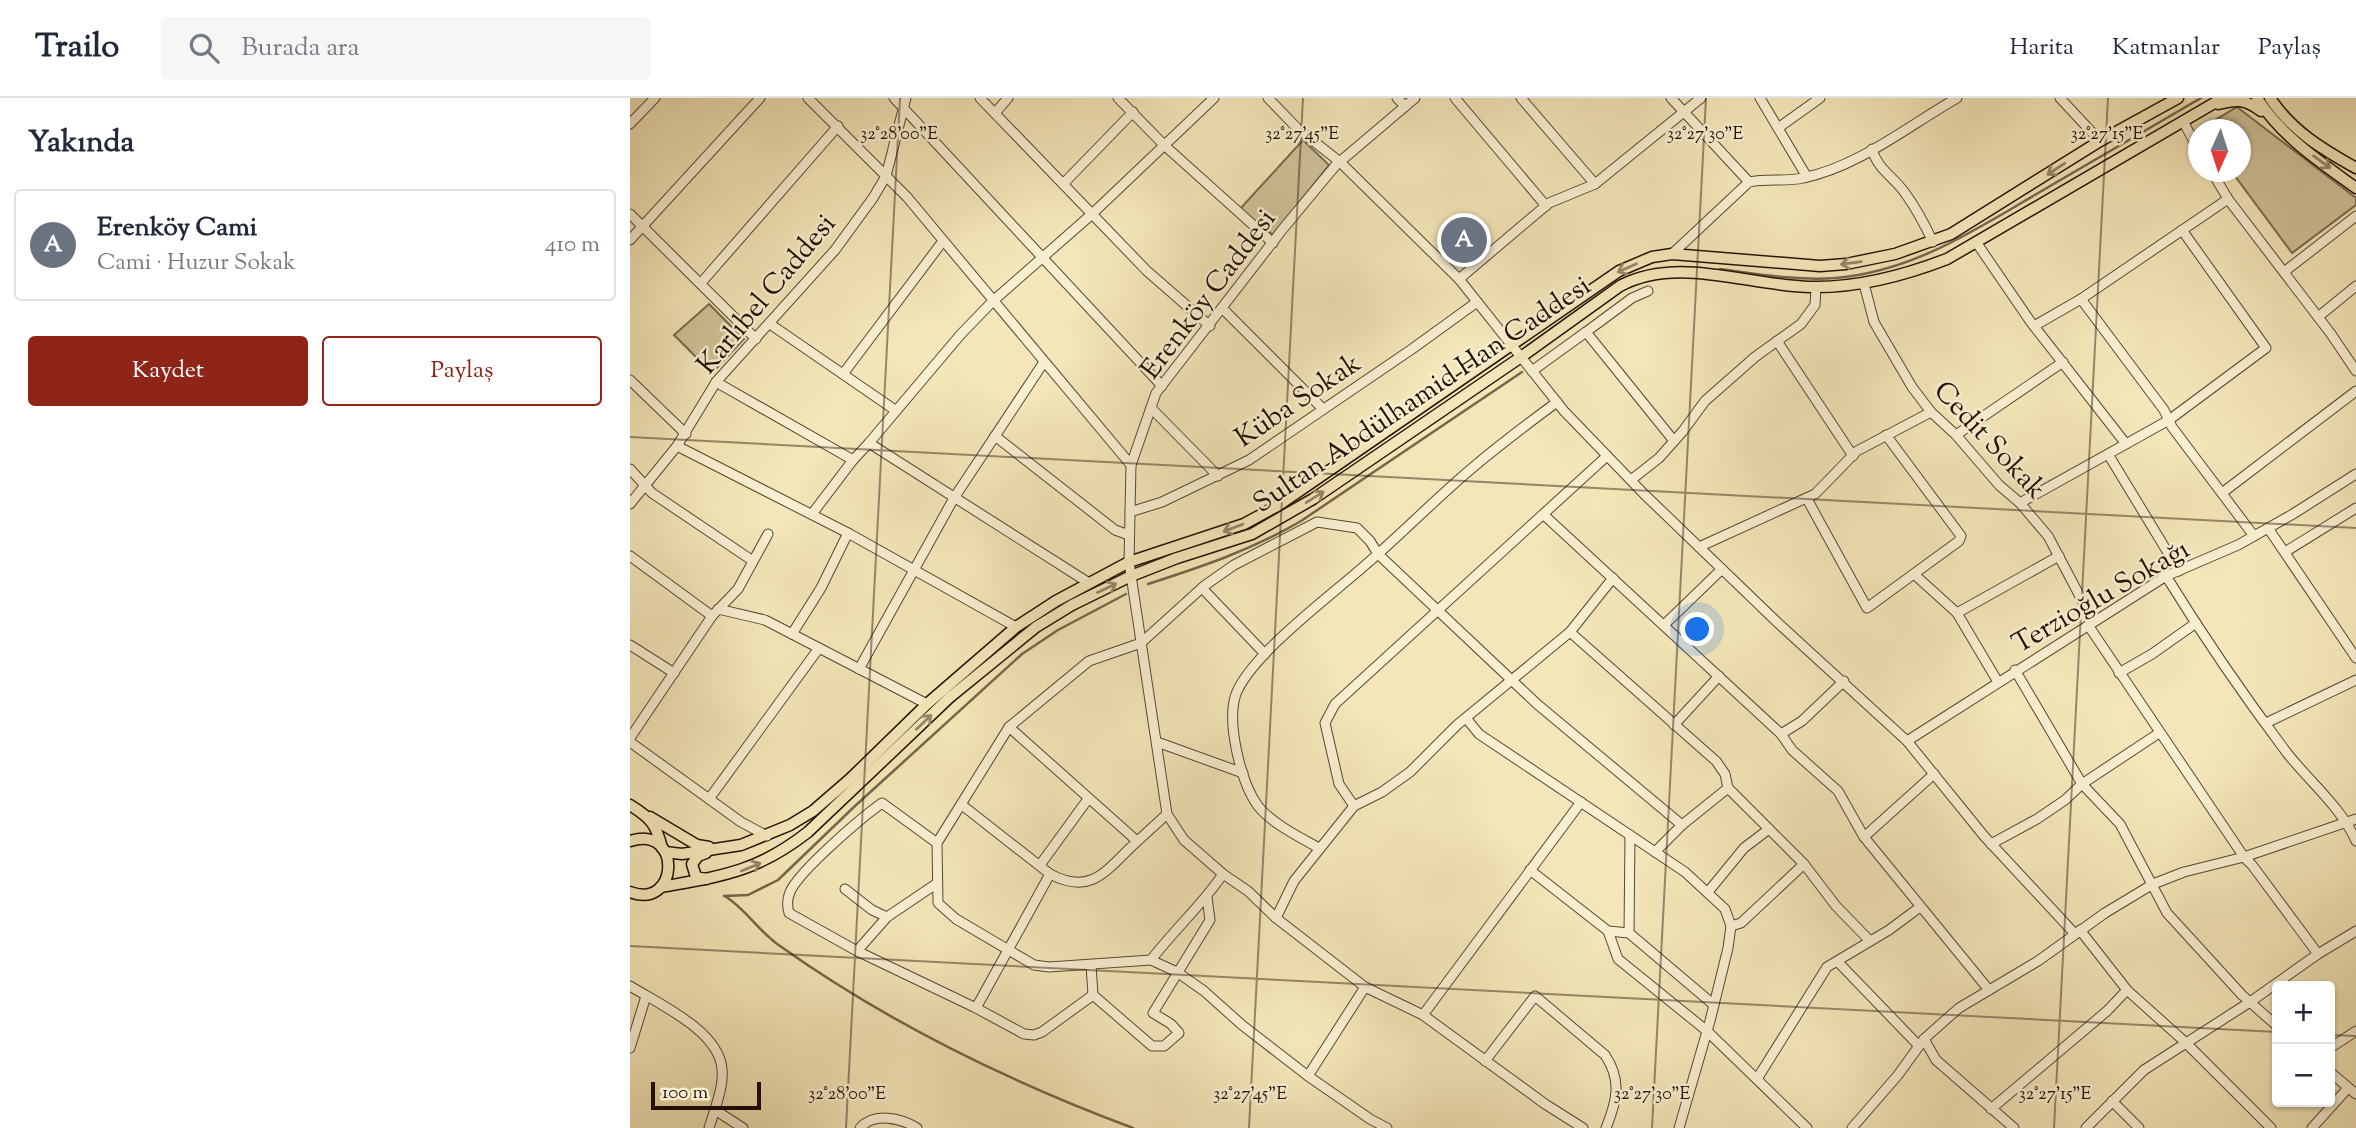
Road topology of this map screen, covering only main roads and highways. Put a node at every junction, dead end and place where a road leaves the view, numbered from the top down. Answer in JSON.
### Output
{"nodes":[{"id":1,"x":2178,"y":98,"type":"edge"},
{"id":2,"x":2221,"y":98,"type":"edge"},
{"id":3,"x":2257,"y":98,"type":"edge"},
{"id":4,"x":2272,"y":104,"type":"edge"},
{"id":5,"x":2208,"y":106,"type":"junction"},
{"id":6,"x":2356,"y":168,"type":"edge"},
{"id":7,"x":2356,"y":187,"type":"edge"},
{"id":8,"x":630,"y":805,"type":"edge"},
{"id":9,"x":650,"y":817,"type":"junction"},
{"id":10,"x":630,"y":841,"type":"edge"},
{"id":11,"x":719,"y":848,"type":"junction"},
{"id":12,"x":664,"y":850,"type":"junction"},
{"id":13,"x":706,"y":879,"type":"junction"},
{"id":14,"x":661,"y":887,"type":"junction"},
{"id":15,"x":632,"y":894,"type":"edge"}],
"edges":[{"from":1,"to":11,"type":"main road","name":"Sultan Abdülhamid Han Caddesi","one_way":true},
{"from":2,"to":5,"type":"main road","name":"Sultan Abdülhamid Han Caddesi"},
{"from":3,"to":4,"type":"main road"},
{"from":4,"to":5,"type":"main road"},
{"from":4,"to":6,"type":"main road"},
{"from":4,"to":7,"type":"main road","one_way":true},
{"from":13,"to":5,"type":"main road","name":"Sultan Abdülhamid Han Caddesi","one_way":true},
{"from":8,"to":9,"type":"main road"},
{"from":9,"to":11,"type":"main road"},
{"from":9,"to":12,"type":"main road"},
{"from":10,"to":12,"type":"main road","name":"Sultan Abdülhamid Han Caddesi"},
{"from":11,"to":12,"type":"main road","name":"Sultan Abdülhamid Han Caddesi"},
{"from":11,"to":13,"type":"main road"},
{"from":12,"to":14,"type":"main road"},
{"from":13,"to":14,"type":"main road","name":"Sultan Abdülhamid Han Caddesi"},
{"from":14,"to":15,"type":"main road","name":"Sultan Abdülhamid Han Caddesi"}]}
